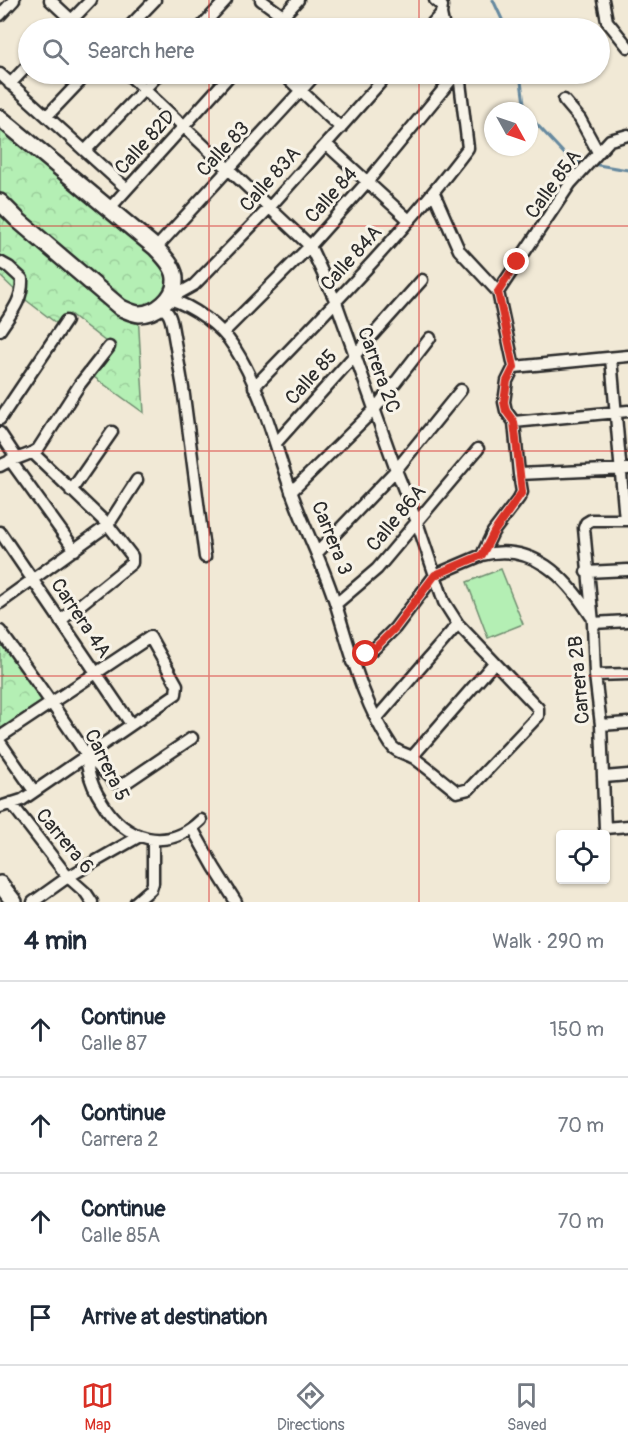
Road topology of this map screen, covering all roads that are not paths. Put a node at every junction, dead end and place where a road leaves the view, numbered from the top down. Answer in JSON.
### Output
{"nodes":[{"id":1,"x":14,"y":0,"type":"edge"},
{"id":2,"x":50,"y":0,"type":"edge"},
{"id":3,"x":91,"y":0,"type":"edge"},
{"id":4,"x":154,"y":0,"type":"edge"},
{"id":5,"x":226,"y":0,"type":"edge"},
{"id":6,"x":261,"y":0,"type":"edge"},
{"id":7,"x":297,"y":0,"type":"edge"},
{"id":8,"x":435,"y":0,"type":"edge"},
{"id":9,"x":603,"y":0,"type":"edge"},
{"id":10,"x":441,"y":14,"type":"junction"},
{"id":11,"x":0,"y":15,"type":"edge"},
{"id":12,"x":283,"y":16,"type":"joint"},
{"id":13,"x":65,"y":18,"type":"edge"},
{"id":14,"x":78,"y":18,"type":"edge"},
{"id":15,"x":137,"y":18,"type":"edge"},
{"id":16,"x":209,"y":18,"type":"edge"},
{"id":17,"x":437,"y":18,"type":"edge"},
{"id":18,"x":442,"y":18,"type":"edge"},
{"id":19,"x":606,"y":18,"type":"edge"},
{"id":20,"x":610,"y":25,"type":"edge"},
{"id":21,"x":628,"y":46,"type":"edge"},
{"id":22,"x":0,"y":74,"type":"edge"},
{"id":23,"x":18,"y":76,"type":"edge"},
{"id":24,"x":10,"y":84,"type":"junction"},
{"id":25,"x":77,"y":84,"type":"edge"},
{"id":26,"x":139,"y":84,"type":"edge"},
{"id":27,"x":149,"y":84,"type":"edge"},
{"id":28,"x":222,"y":84,"type":"edge"},
{"id":29,"x":295,"y":84,"type":"edge"},
{"id":30,"x":307,"y":84,"type":"edge"},
{"id":31,"x":379,"y":84,"type":"edge"},
{"id":32,"x":450,"y":84,"type":"edge"},
{"id":33,"x":459,"y":84,"type":"edge"},
{"id":34,"x":144,"y":89,"type":"junction"},
{"id":35,"x":301,"y":90,"type":"junction"},
{"id":36,"x":564,"y":100,"type":"dead end"},
{"id":37,"x":47,"y":116,"type":"junction"},
{"id":38,"x":0,"y":118,"type":"edge"},
{"id":39,"x":183,"y":126,"type":"junction"},
{"id":40,"x":341,"y":128,"type":"junction"},
{"id":41,"x":628,"y":135,"type":"edge"},
{"id":42,"x":326,"y":144,"type":"junction"},
{"id":43,"x":85,"y":150,"type":"junction"},
{"id":44,"x":598,"y":152,"type":"junction"},
{"id":45,"x":228,"y":169,"type":"junction"},
{"id":46,"x":368,"y":182,"type":"junction"},
{"id":47,"x":127,"y":189,"type":"junction"},
{"id":48,"x":434,"y":194,"type":"junction"},
{"id":49,"x":0,"y":202,"type":"edge"},
{"id":50,"x":109,"y":208,"type":"junction"},
{"id":51,"x":269,"y":208,"type":"junction"},
{"id":52,"x":409,"y":220,"type":"junction"},
{"id":53,"x":309,"y":246,"type":"junction"},
{"id":54,"x":156,"y":248,"type":"junction"},
{"id":55,"x":0,"y":262,"type":"edge"},
{"id":56,"x":422,"y":280,"type":"dead end"},
{"id":57,"x":498,"y":292,"type":"junction"},
{"id":58,"x":336,"y":302,"type":"junction"},
{"id":59,"x":164,"y":303,"type":"junction"},
{"id":60,"x":66,"y":321,"type":"dead end"},
{"id":61,"x":0,"y":330,"type":"edge"},
{"id":62,"x":223,"y":333,"type":"junction"},
{"id":63,"x":430,"y":338,"type":"dead end"},
{"id":64,"x":109,"y":347,"type":"dead end"},
{"id":65,"x":355,"y":355,"type":"junction"},
{"id":66,"x":628,"y":356,"type":"edge"},
{"id":67,"x":611,"y":358,"type":"junction"},
{"id":68,"x":514,"y":367,"type":"junction"},
{"id":69,"x":254,"y":387,"type":"junction"},
{"id":70,"x":461,"y":390,"type":"dead end"},
{"id":71,"x":374,"y":410,"type":"junction"},
{"id":72,"x":628,"y":411,"type":"edge"},
{"id":73,"x":615,"y":412,"type":"junction"},
{"id":74,"x":0,"y":419,"type":"edge"},
{"id":75,"x":514,"y":422,"type":"junction"},
{"id":76,"x":112,"y":432,"type":"dead end"},
{"id":77,"x":0,"y":433,"type":"edge"},
{"id":78,"x":276,"y":443,"type":"junction"},
{"id":79,"x":478,"y":448,"type":"dead end"},
{"id":80,"x":33,"y":453,"type":"junction"},
{"id":81,"x":13,"y":458,"type":"junction"},
{"id":82,"x":0,"y":466,"type":"edge"},
{"id":83,"x":624,"y":469,"type":"edge"},
{"id":84,"x":396,"y":470,"type":"junction"},
{"id":85,"x":519,"y":474,"type":"junction"},
{"id":86,"x":137,"y":480,"type":"dead end"},
{"id":87,"x":71,"y":491,"type":"junction"},
{"id":88,"x":291,"y":492,"type":"junction"},
{"id":89,"x":627,"y":520,"type":"edge"},
{"id":90,"x":417,"y":522,"type":"junction"},
{"id":91,"x":108,"y":525,"type":"junction"},
{"id":92,"x":0,"y":532,"type":"edge"},
{"id":93,"x":75,"y":550,"type":"junction"},
{"id":94,"x":317,"y":553,"type":"junction"},
{"id":95,"x":482,"y":555,"type":"junction"},
{"id":96,"x":205,"y":557,"type":"dead end"},
{"id":97,"x":628,"y":570,"type":"edge"},
{"id":98,"x":586,"y":572,"type":"junction"},
{"id":99,"x":435,"y":575,"type":"junction"},
{"id":100,"x":34,"y":580,"type":"junction"},
{"id":101,"x":0,"y":603,"type":"edge"},
{"id":102,"x":336,"y":604,"type":"junction"},
{"id":103,"x":60,"y":621,"type":"junction"},
{"id":104,"x":592,"y":621,"type":"junction"},
{"id":105,"x":628,"y":621,"type":"edge"},
{"id":106,"x":458,"y":624,"type":"junction"},
{"id":107,"x":0,"y":631,"type":"edge"},
{"id":108,"x":352,"y":662,"type":"junction"},
{"id":109,"x":494,"y":663,"type":"junction"},
{"id":110,"x":97,"y":674,"type":"junction"},
{"id":111,"x":628,"y":674,"type":"edge"},
{"id":112,"x":595,"y":675,"type":"junction"},
{"id":113,"x":52,"y":703,"type":"junction"},
{"id":114,"x":376,"y":719,"type":"junction"},
{"id":115,"x":628,"y":723,"type":"edge"},
{"id":116,"x":131,"y":724,"type":"junction"},
{"id":117,"x":601,"y":724,"type":"junction"},
{"id":118,"x":0,"y":737,"type":"edge"},
{"id":119,"x":192,"y":738,"type":"dead end"},
{"id":120,"x":0,"y":742,"type":"edge"},
{"id":121,"x":87,"y":755,"type":"junction"},
{"id":122,"x":412,"y":757,"type":"junction"},
{"id":123,"x":628,"y":775,"type":"edge"},
{"id":124,"x":604,"y":777,"type":"junction"},
{"id":125,"x":34,"y":791,"type":"junction"},
{"id":126,"x":457,"y":792,"type":"joint"},
{"id":127,"x":5,"y":805,"type":"edge"},
{"id":128,"x":201,"y":820,"type":"dead end"},
{"id":129,"x":628,"y":826,"type":"edge"},
{"id":130,"x":192,"y":828,"type":"junction"},
{"id":131,"x":140,"y":836,"type":"junction"},
{"id":132,"x":153,"y":841,"type":"junction"},
{"id":133,"x":68,"y":877,"type":"junction"},
{"id":134,"x":0,"y":884,"type":"edge"},
{"id":135,"x":14,"y":902,"type":"edge"},
{"id":136,"x":33,"y":902,"type":"edge"},
{"id":137,"x":92,"y":902,"type":"edge"},
{"id":138,"x":135,"y":902,"type":"edge"},
{"id":139,"x":236,"y":902,"type":"edge"}],
"edges":[{"from":1,"to":11,"type":"street"},
{"from":2,"to":13,"type":"street"},
{"from":3,"to":14,"type":"street"},
{"from":4,"to":15,"type":"street"},
{"from":5,"to":16,"type":"street"},
{"from":6,"to":12,"type":"street"},
{"from":7,"to":12,"type":"street"},
{"from":8,"to":10,"type":"street"},
{"from":9,"to":19,"type":"street"},
{"from":10,"to":17,"type":"street"},
{"from":10,"to":18,"type":"street"},
{"from":20,"to":21,"type":"street"},
{"from":22,"to":24,"type":"street"},
{"from":23,"to":24,"type":"street"},
{"from":24,"to":37,"type":"street"},
{"from":25,"to":37,"type":"street"},
{"from":26,"to":34,"type":"street","name":"Carrera 2C"},
{"from":27,"to":34,"type":"street"},
{"from":28,"to":39,"type":"street","name":"Calle 82D"},
{"from":29,"to":35,"type":"street"},
{"from":30,"to":35,"type":"street","name":"Calle 83"},
{"from":31,"to":40,"type":"street","name":"Calle 83A"},
{"from":32,"to":46,"type":"street","name":"Calle 84"},
{"from":33,"to":48,"type":"street","name":"Calle 84A"},
{"from":34,"to":39,"type":"street","name":"Carrera 2C"},
{"from":34,"to":43,"type":"street"},
{"from":35,"to":40,"type":"street"},
{"from":35,"to":45,"type":"street","name":"Calle 83"},
{"from":36,"to":44,"type":"street"},
{"from":37,"to":43,"type":"street"},
{"from":38,"to":50,"type":"main road"},
{"from":39,"to":45,"type":"street","name":"Carrera 2C"},
{"from":39,"to":47,"type":"street","name":"Calle 82D"},
{"from":40,"to":42,"type":"street","name":"Calle 83A"},
{"from":41,"to":44,"type":"street","name":"Calle 85A"},
{"from":42,"to":46,"type":"street"},
{"from":42,"to":51,"type":"street","name":"Calle 83A"},
{"from":43,"to":47,"type":"street"},
{"from":44,"to":57,"type":"street","name":"Calle 85A"},
{"from":45,"to":51,"type":"street","name":"Carrera 2C"},
{"from":45,"to":54,"type":"street","name":"Calle 83"},
{"from":46,"to":52,"type":"street"},
{"from":46,"to":53,"type":"street","name":"Calle 84"},
{"from":47,"to":50,"type":"street","name":"Calle 82D"},
{"from":48,"to":52,"type":"street","name":"Calle 84A"},
{"from":48,"to":57,"type":"street"},
{"from":49,"to":59,"type":"main road"},
{"from":50,"to":54,"type":"main road"},
{"from":51,"to":53,"type":"street","name":"Carrera 2C"},
{"from":51,"to":59,"type":"street","name":"Calle 83A"},
{"from":52,"to":58,"type":"street","name":"Calle 84A"},
{"from":53,"to":58,"type":"street","name":"Carrera 2C"},
{"from":53,"to":62,"type":"street","name":"Calle 84"},
{"from":54,"to":59,"type":"main road"},
{"from":55,"to":61,"type":"street"},
{"from":56,"to":65,"type":"street","name":"Calle 85"},
{"from":57,"to":68,"type":"street"},
{"from":58,"to":65,"type":"street","name":"Carrera 2C"},
{"from":58,"to":69,"type":"street","name":"Calle 84A"},
{"from":59,"to":62,"type":"street","name":"Carrera 3"},
{"from":59,"to":96,"type":"street"},
{"from":60,"to":74,"type":"street"},
{"from":62,"to":69,"type":"street","name":"Carrera 3"},
{"from":63,"to":71,"type":"street"},
{"from":64,"to":80,"type":"street"},
{"from":65,"to":71,"type":"street","name":"Carrera 2C"},
{"from":65,"to":78,"type":"street","name":"Calle 85"},
{"from":66,"to":67,"type":"street"},
{"from":67,"to":68,"type":"street"},
{"from":67,"to":73,"type":"street"},
{"from":68,"to":75,"type":"street"},
{"from":69,"to":78,"type":"street","name":"Carrera 3"},
{"from":70,"to":84,"type":"street"},
{"from":71,"to":84,"type":"street","name":"Carrera 2C"},
{"from":71,"to":88,"type":"street"},
{"from":72,"to":73,"type":"street"},
{"from":73,"to":75,"type":"street"},
{"from":73,"to":83,"type":"street"},
{"from":75,"to":85,"type":"street"},
{"from":76,"to":87,"type":"street"},
{"from":77,"to":81,"type":"street"},
{"from":78,"to":88,"type":"street","name":"Carrera 3"},
{"from":79,"to":90,"type":"street","name":"Calle 86A"},
{"from":80,"to":81,"type":"street"},
{"from":80,"to":87,"type":"street"},
{"from":81,"to":82,"type":"street"},
{"from":81,"to":93,"type":"street"},
{"from":83,"to":85,"type":"street"},
{"from":83,"to":89,"type":"street"},
{"from":84,"to":90,"type":"street","name":"Carrera 2C"},
{"from":84,"to":94,"type":"street"},
{"from":85,"to":95,"type":"street"},
{"from":86,"to":91,"type":"street"},
{"from":87,"to":91,"type":"street"},
{"from":88,"to":94,"type":"street","name":"Carrera 3"},
{"from":89,"to":98,"type":"street","name":"Carrera 2B"},
{"from":90,"to":99,"type":"street","name":"Carrera 2C"},
{"from":90,"to":102,"type":"street","name":"Calle 86A"},
{"from":91,"to":93,"type":"street"},
{"from":91,"to":103,"type":"street"},
{"from":92,"to":100,"type":"street","name":"Carrera 4A"},
{"from":93,"to":100,"type":"street"},
{"from":94,"to":102,"type":"street","name":"Carrera 3"},
{"from":95,"to":99,"type":"street"},
{"from":95,"to":104,"type":"street"},
{"from":97,"to":98,"type":"street"},
{"from":98,"to":104,"type":"street","name":"Carrera 2B"},
{"from":99,"to":106,"type":"street","name":"Carrera 2C"},
{"from":99,"to":108,"type":"street"},
{"from":100,"to":101,"type":"street"},
{"from":100,"to":103,"type":"street","name":"Carrera 4A"},
{"from":102,"to":108,"type":"street","name":"Carrera 3"},
{"from":103,"to":110,"type":"street","name":"Carrera 4A"},
{"from":104,"to":105,"type":"street"},
{"from":104,"to":112,"type":"street","name":"Carrera 2B"},
{"from":106,"to":109,"type":"street","name":"Carrera 2C"},
{"from":106,"to":114,"type":"street"},
{"from":107,"to":113,"type":"street","name":"Carrera 5"},
{"from":108,"to":114,"type":"street","name":"Carrera 3"},
{"from":109,"to":122,"type":"street"},
{"from":109,"to":126,"type":"street","name":"Carrera 2C"},
{"from":110,"to":113,"type":"street"},
{"from":110,"to":116,"type":"street","name":"Carrera 4A"},
{"from":110,"to":116,"type":"street"},
{"from":111,"to":112,"type":"street"},
{"from":112,"to":117,"type":"street","name":"Carrera 2B"},
{"from":113,"to":118,"type":"street"},
{"from":113,"to":121,"type":"street","name":"Carrera 5"},
{"from":114,"to":122,"type":"street","name":"Carrera 3"},
{"from":115,"to":117,"type":"street"},
{"from":116,"to":121,"type":"street"},
{"from":117,"to":124,"type":"street","name":"Carrera 2B"},
{"from":119,"to":121,"type":"street"},
{"from":120,"to":125,"type":"street","name":"Carrera 6"},
{"from":121,"to":125,"type":"street"},
{"from":121,"to":131,"type":"street","name":"Carrera 5"},
{"from":122,"to":126,"type":"street","name":"Carrera 3"},
{"from":123,"to":124,"type":"street"},
{"from":124,"to":129,"type":"street","name":"Carrera 2B"},
{"from":125,"to":127,"type":"street"},
{"from":127,"to":133,"type":"street","name":"Carrera 6"},
{"from":128,"to":130,"type":"street"},
{"from":130,"to":132,"type":"street"},
{"from":130,"to":139,"type":"street"},
{"from":131,"to":132,"type":"street","name":"Carrera 5"},
{"from":131,"to":133,"type":"street"},
{"from":132,"to":138,"type":"street"},
{"from":133,"to":136,"type":"street"},
{"from":133,"to":137,"type":"street","name":"Carrera 6"},
{"from":134,"to":135,"type":"main road"}]}
